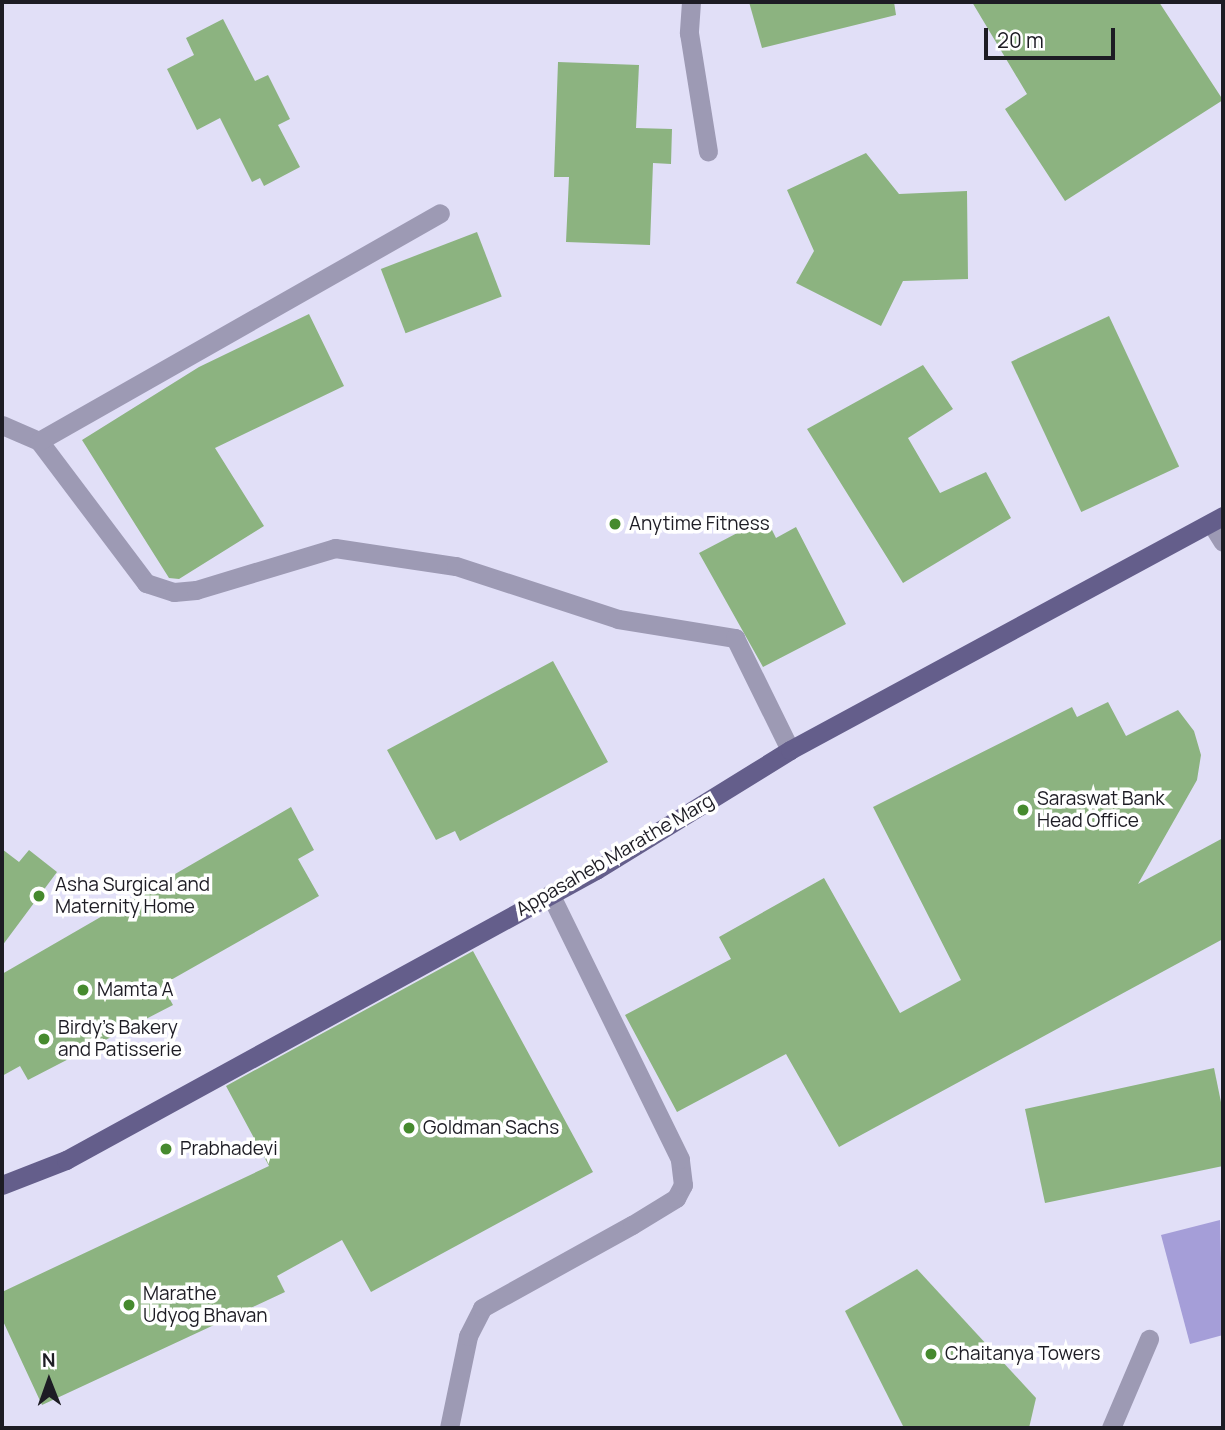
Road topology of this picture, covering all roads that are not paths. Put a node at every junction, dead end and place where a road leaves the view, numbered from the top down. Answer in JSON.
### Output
{"nodes":[{"id":1,"x":691,"y":2,"type":"edge"},
{"id":2,"x":708,"y":151,"type":"dead end"},
{"id":3,"x":440,"y":213,"type":"dead end"},
{"id":4,"x":2,"y":425,"type":"edge"},
{"id":5,"x":39,"y":440,"type":"junction"},
{"id":6,"x":1217,"y":519,"type":"edge"},
{"id":7,"x":1223,"y":542,"type":"edge"},
{"id":8,"x":790,"y":750,"type":"junction"},
{"id":9,"x":550,"y":894,"type":"junction"},
{"id":10,"x":2,"y":1185,"type":"edge"},
{"id":11,"x":1149,"y":1339,"type":"dead end"},
{"id":12,"x":449,"y":1428,"type":"edge"},
{"id":13,"x":1111,"y":1428,"type":"edge"}],
"edges":[{"from":1,"to":2,"type":"street"},
{"from":3,"to":5,"type":"street"},
{"from":4,"to":5,"type":"street"},
{"from":5,"to":8,"type":"street"},
{"from":6,"to":7,"type":"street"},
{"from":6,"to":8,"type":"main road","name":"Appasaheb Marathe Marg"},
{"from":8,"to":9,"type":"main road","name":"Appasaheb Marathe Marg"},
{"from":9,"to":10,"type":"main road","name":"Appasaheb Marathe Marg"},
{"from":9,"to":12,"type":"street"},
{"from":11,"to":13,"type":"street"}]}
